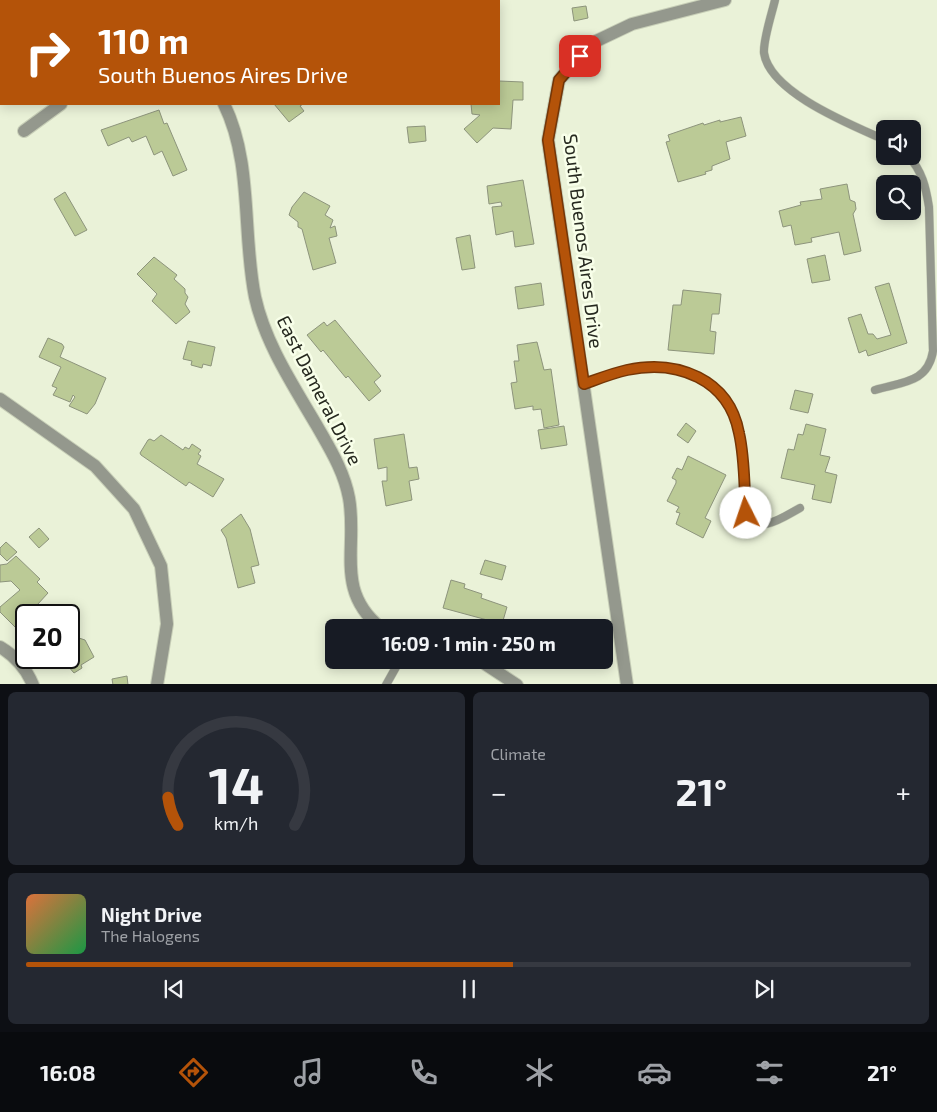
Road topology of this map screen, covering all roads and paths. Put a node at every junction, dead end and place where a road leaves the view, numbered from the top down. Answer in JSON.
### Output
{"nodes":[{"id":1,"x":725,"y":0,"type":"edge"},
{"id":2,"x":775,"y":0,"type":"edge"},
{"id":3,"x":60,"y":105,"type":"edge"},
{"id":4,"x":224,"y":105,"type":"edge"},
{"id":5,"x":24,"y":130,"type":"dead end"},
{"id":6,"x":876,"y":136,"type":"edge"},
{"id":7,"x":916,"y":165,"type":"edge"},
{"id":8,"x":584,"y":384,"type":"junction"},
{"id":9,"x":875,"y":390,"type":"dead end"},
{"id":10,"x":0,"y":399,"type":"edge"},
{"id":11,"x":800,"y":508,"type":"dead end"},
{"id":12,"x":370,"y":619,"type":"edge"},
{"id":13,"x":0,"y":648,"type":"edge"},
{"id":14,"x":395,"y":669,"type":"edge"},
{"id":15,"x":493,"y":669,"type":"edge"},
{"id":16,"x":33,"y":684,"type":"edge"},
{"id":17,"x":157,"y":684,"type":"edge"},
{"id":18,"x":386,"y":684,"type":"edge"},
{"id":19,"x":517,"y":684,"type":"edge"},
{"id":20,"x":627,"y":684,"type":"edge"}],
"edges":[{"from":1,"to":8,"type":"street","name":"South Buenos Aires Drive"},
{"from":2,"to":6,"type":"lane"},
{"from":3,"to":5,"type":"street"},
{"from":4,"to":12,"type":"street","name":"East Dameral Drive"},
{"from":7,"to":9,"type":"lane"},
{"from":8,"to":11,"type":"lane"},
{"from":8,"to":20,"type":"street","name":"South Buenos Aires Drive"},
{"from":10,"to":17,"type":"street"},
{"from":13,"to":16,"type":"street"},
{"from":14,"to":18,"type":"lane"},
{"from":15,"to":19,"type":"street"}]}
